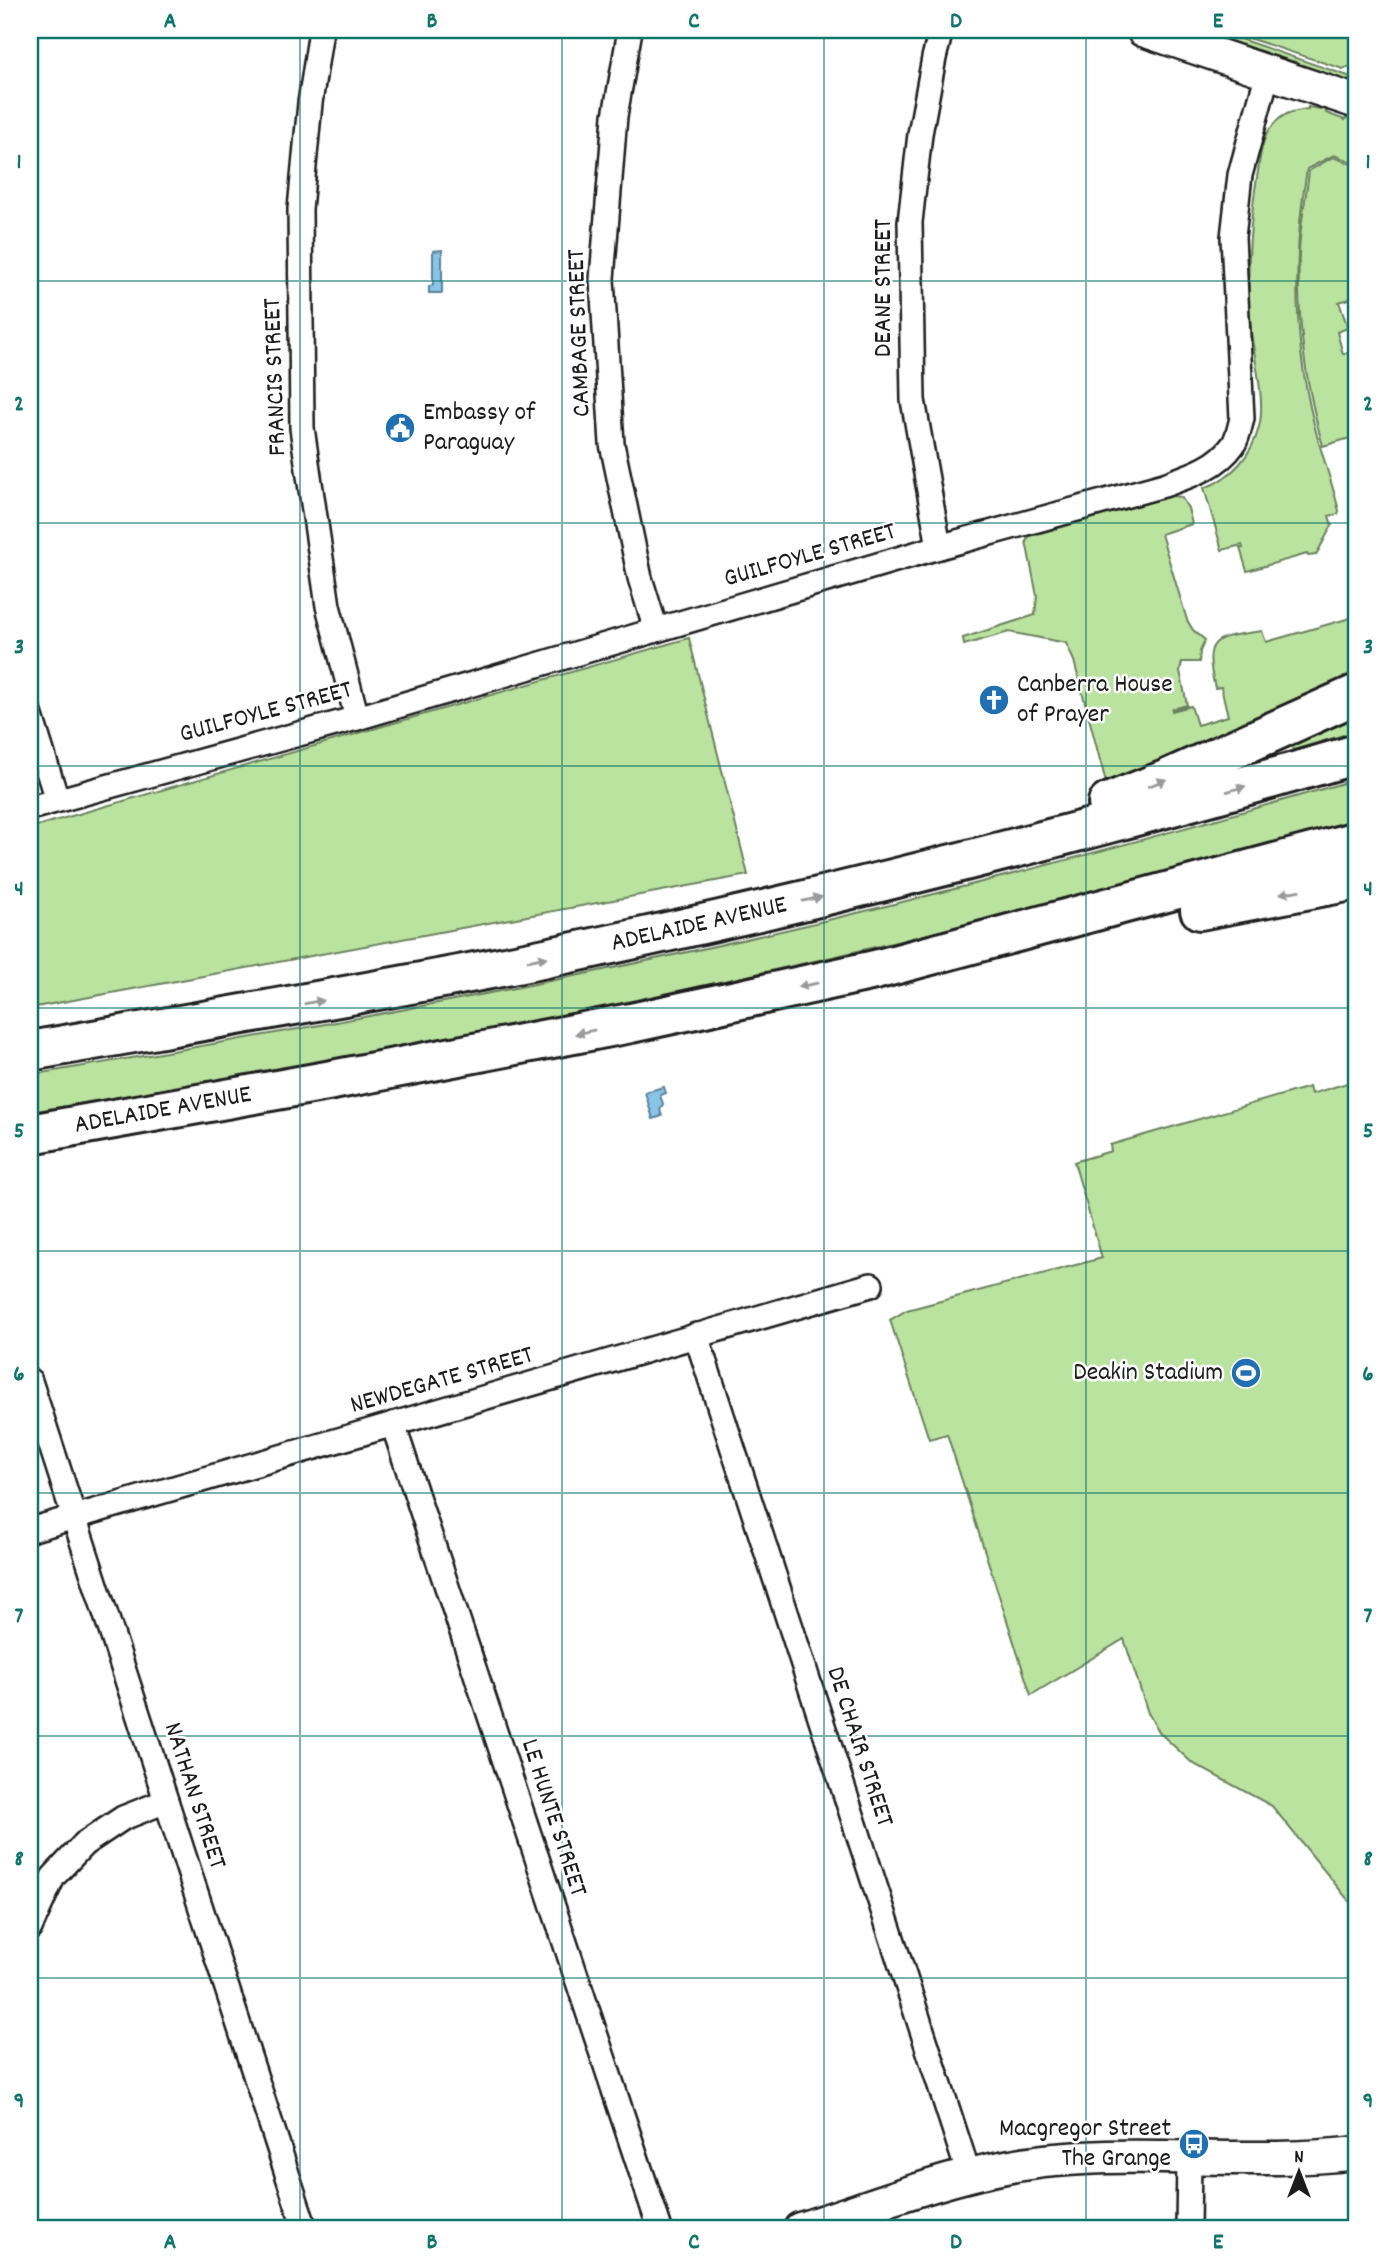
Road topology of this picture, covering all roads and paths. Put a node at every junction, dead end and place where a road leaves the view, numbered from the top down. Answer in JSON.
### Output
{"nodes":[{"id":1,"x":321,"y":30,"type":"edge"},
{"id":2,"x":630,"y":30,"type":"edge"},
{"id":3,"x":941,"y":30,"type":"edge"},
{"id":4,"x":1143,"y":30,"type":"edge"},
{"id":5,"x":1268,"y":72,"type":"junction"},
{"id":6,"x":1357,"y":102,"type":"edge"},
{"id":7,"x":939,"y":547,"type":"junction"},
{"id":8,"x":656,"y":630,"type":"junction"},
{"id":9,"x":1357,"y":694,"type":"edge"},
{"id":10,"x":30,"y":713,"type":"edge"},
{"id":11,"x":357,"y":718,"type":"junction"},
{"id":12,"x":1357,"y":754,"type":"edge"},
{"id":13,"x":57,"y":800,"type":"junction"},
{"id":14,"x":30,"y":808,"type":"edge"},
{"id":15,"x":1357,"y":841,"type":"edge"},
{"id":16,"x":957,"y":863,"type":"junction"},
{"id":17,"x":1357,"y":880,"type":"edge"},
{"id":18,"x":874,"y":970,"type":"junction"},
{"id":19,"x":246,"y":1013,"type":"junction"},
{"id":20,"x":30,"y":1028,"type":"edge"},
{"id":21,"x":30,"y":1051,"type":"edge"},
{"id":22,"x":327,"y":1081,"type":"junction"},
{"id":23,"x":30,"y":1134,"type":"edge"},
{"id":24,"x":30,"y":1161,"type":"edge"},
{"id":25,"x":871,"y":1284,"type":"dead end"},
{"id":26,"x":696,"y":1335,"type":"junction"},
{"id":27,"x":30,"y":1381,"type":"edge"},
{"id":28,"x":393,"y":1424,"type":"junction"},
{"id":29,"x":74,"y":1518,"type":"junction"},
{"id":30,"x":30,"y":1530,"type":"edge"},
{"id":31,"x":166,"y":1801,"type":"junction"},
{"id":32,"x":30,"y":1928,"type":"edge"},
{"id":33,"x":1357,"y":2154,"type":"edge"},
{"id":34,"x":1189,"y":2159,"type":"junction"},
{"id":35,"x":969,"y":2175,"type":"junction"},
{"id":36,"x":305,"y":2229,"type":"edge"},
{"id":37,"x":660,"y":2229,"type":"edge"},
{"id":38,"x":800,"y":2229,"type":"edge"},
{"id":39,"x":1188,"y":2229,"type":"edge"}],
"edges":[{"from":1,"to":11,"type":"street","name":"FRANCIS STREET"},
{"from":2,"to":8,"type":"street","name":"CAMBAGE STREET"},
{"from":3,"to":7,"type":"street","name":"DEANE STREET"},
{"from":4,"to":5,"type":"street"},
{"from":5,"to":6,"type":"street"},
{"from":5,"to":7,"type":"street","name":"GUILFOYLE STREET"},
{"from":7,"to":8,"type":"street","name":"GUILFOYLE STREET"},
{"from":8,"to":11,"type":"street","name":"GUILFOYLE STREET"},
{"from":16,"to":9,"type":"highway","one_way":true},
{"from":10,"to":13,"type":"street"},
{"from":11,"to":13,"type":"street","name":"GUILFOYLE STREET"},
{"from":16,"to":12,"type":"highway","name":"ADELAIDE AVENUE","one_way":true},
{"from":13,"to":14,"type":"street","name":"GUILFOYLE STREET"},
{"from":15,"to":18,"type":"highway","name":"ADELAIDE AVENUE"},
{"from":19,"to":16,"type":"highway","name":"ADELAIDE AVENUE","one_way":true},
{"from":17,"to":18,"type":"highway","one_way":true},
{"from":18,"to":22,"type":"highway","name":"ADELAIDE AVENUE","one_way":true},
{"from":19,"to":20,"type":"highway"},
{"from":19,"to":21,"type":"highway","name":"ADELAIDE AVENUE"},
{"from":22,"to":23,"type":"highway","name":"ADELAIDE AVENUE"},
{"from":22,"to":24,"type":"highway"},
{"from":25,"to":26,"type":"street","name":"NEWDEGATE STREET"},
{"from":26,"to":28,"type":"street","name":"NEWDEGATE STREET"},
{"from":26,"to":35,"type":"street","name":"DE CHAIR STREET"},
{"from":27,"to":29,"type":"street","name":"NATHAN STREET"},
{"from":28,"to":29,"type":"street","name":"NEWDEGATE STREET"},
{"from":28,"to":37,"type":"street","name":"LE HUNTE STREET"},
{"from":29,"to":30,"type":"street","name":"NEWDEGATE STREET"},
{"from":29,"to":31,"type":"street","name":"NATHAN STREET"},
{"from":31,"to":32,"type":"street"},
{"from":31,"to":36,"type":"street","name":"NATHAN STREET"},
{"from":33,"to":34,"type":"street"},
{"from":34,"to":35,"type":"street"},
{"from":34,"to":39,"type":"street"},
{"from":35,"to":38,"type":"street"}]}
